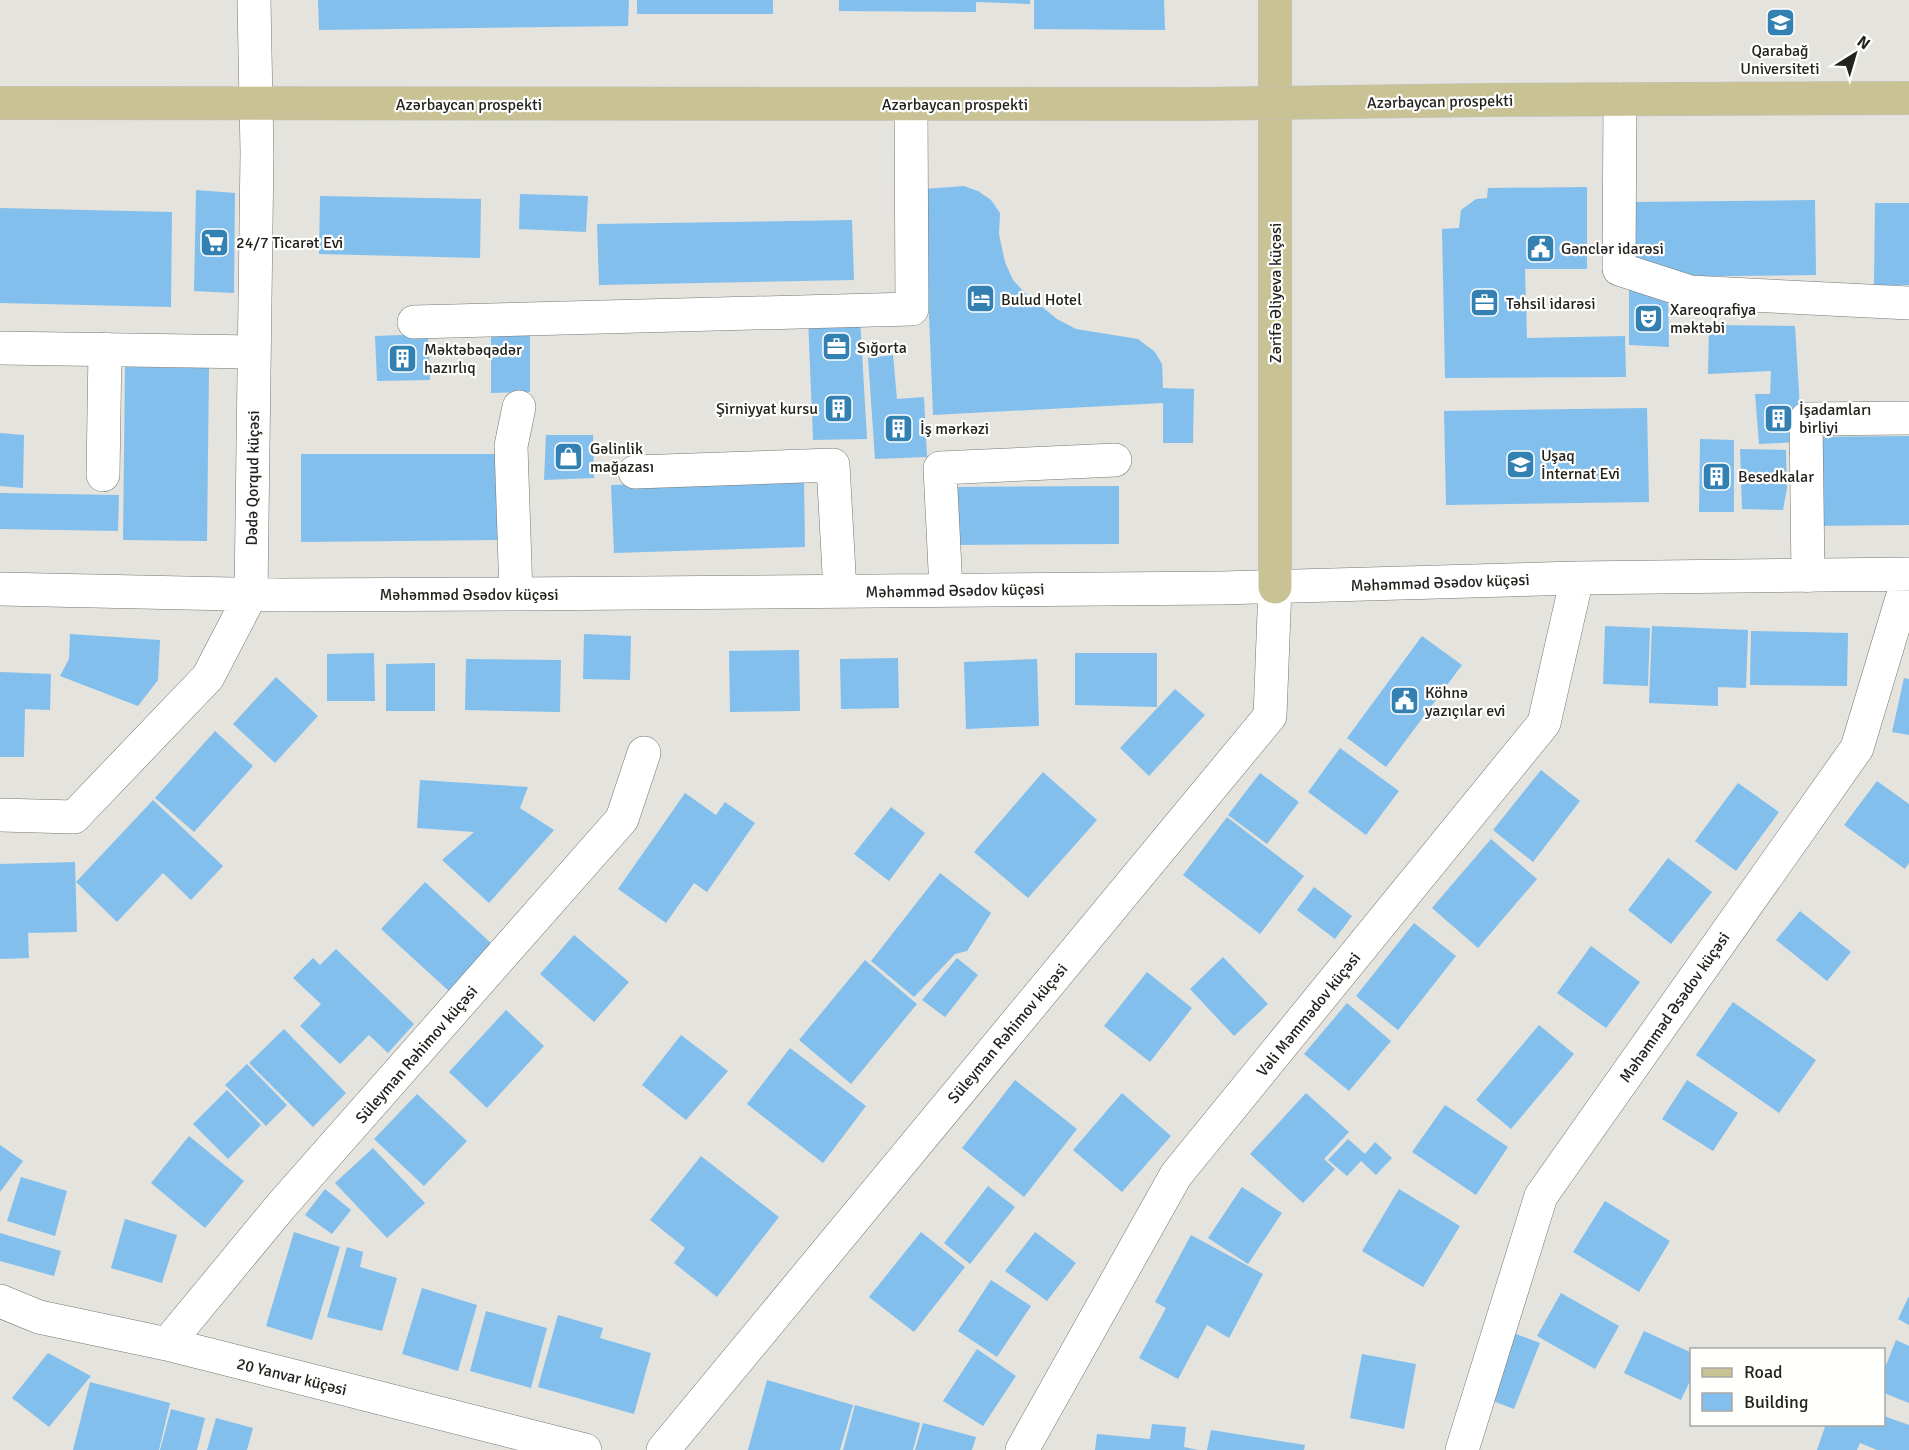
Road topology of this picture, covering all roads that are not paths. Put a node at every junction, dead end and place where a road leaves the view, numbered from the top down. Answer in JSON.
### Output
{"nodes":[{"id":1,"x":254,"y":0,"type":"edge"},
{"id":2,"x":1275,"y":0,"type":"edge"},
{"id":3,"x":1909,"y":98,"type":"edge"},
{"id":4,"x":1620,"y":99,"type":"junction"},
{"id":5,"x":0,"y":103,"type":"edge"},
{"id":6,"x":256,"y":104,"type":"junction"},
{"id":7,"x":911,"y":104,"type":"junction"},
{"id":8,"x":1909,"y":303,"type":"edge"},
{"id":9,"x":414,"y":322,"type":"dead end"},
{"id":10,"x":0,"y":348,"type":"edge"},
{"id":11,"x":105,"y":349,"type":"junction"},
{"id":12,"x":254,"y":352,"type":"junction"},
{"id":13,"x":519,"y":407,"type":"dead end"},
{"id":14,"x":1909,"y":418,"type":"edge"},
{"id":15,"x":1115,"y":460,"type":"dead end"},
{"id":16,"x":635,"y":472,"type":"dead end"},
{"id":17,"x":103,"y":475,"type":"dead end"},
{"id":18,"x":1909,"y":575,"type":"edge"},
{"id":19,"x":1808,"y":576,"type":"junction"},
{"id":20,"x":1576,"y":578,"type":"junction"},
{"id":21,"x":1275,"y":587,"type":"junction"},
{"id":22,"x":0,"y":589,"type":"edge"},
{"id":23,"x":946,"y":590,"type":"junction"},
{"id":24,"x":840,"y":591,"type":"junction"},
{"id":25,"x":251,"y":594,"type":"junction"},
{"id":26,"x":516,"y":594,"type":"junction"},
{"id":27,"x":644,"y":753,"type":"dead end"},
{"id":28,"x":0,"y":815,"type":"edge"},
{"id":29,"x":0,"y":1301,"type":"edge"},
{"id":30,"x":167,"y":1344,"type":"junction"},
{"id":31,"x":585,"y":1450,"type":"edge"},
{"id":32,"x":663,"y":1450,"type":"edge"},
{"id":33,"x":1022,"y":1450,"type":"edge"},
{"id":34,"x":1462,"y":1450,"type":"edge"}],
"edges":[{"from":1,"to":6,"type":"street","name":"Dədə Qorqud küçəsi"},
{"from":2,"to":21,"type":"main road","name":"Zərifə Əliyeva küçəsi"},
{"from":3,"to":4,"type":"main road","name":"Azərbaycan prospekti"},
{"from":4,"to":7,"type":"main road","name":"Azərbaycan prospekti","bridge":true},
{"from":4,"to":8,"type":"street"},
{"from":5,"to":6,"type":"main road","name":"Azərbaycan prospekti"},
{"from":6,"to":7,"type":"main road","name":"Azərbaycan prospekti"},
{"from":6,"to":12,"type":"street","name":"Dədə Qorqud küçəsi"},
{"from":7,"to":9,"type":"street"},
{"from":10,"to":11,"type":"street"},
{"from":11,"to":12,"type":"street"},
{"from":11,"to":17,"type":"street"},
{"from":12,"to":25,"type":"street","name":"Dədə Qorqud küçəsi"},
{"from":13,"to":26,"type":"street"},
{"from":14,"to":19,"type":"street"},
{"from":15,"to":23,"type":"street"},
{"from":16,"to":24,"type":"street"},
{"from":18,"to":19,"type":"street","name":"Məhəmməd Əsədov küçəsi"},
{"from":18,"to":34,"type":"street","name":"Məhəmməd Əsədov küçəsi"},
{"from":19,"to":20,"type":"street","name":"Məhəmməd Əsədov küçəsi"},
{"from":20,"to":21,"type":"street","name":"Məhəmməd Əsədov küçəsi"},
{"from":20,"to":33,"type":"street","name":"Vəli Məmmədov küçəsi"},
{"from":21,"to":23,"type":"street","name":"Məhəmməd Əsədov küçəsi"},
{"from":21,"to":32,"type":"street","name":"Süleyman Rəhimov küçəsi"},
{"from":22,"to":25,"type":"street","name":"Məhəmməd Əsədov küçəsi"},
{"from":23,"to":24,"type":"street","name":"Məhəmməd Əsədov küçəsi"},
{"from":24,"to":26,"type":"street","name":"Məhəmməd Əsədov küçəsi"},
{"from":25,"to":26,"type":"street","name":"Məhəmməd Əsədov küçəsi"},
{"from":25,"to":28,"type":"street","name":"Dədə Qorqud küçəsi"},
{"from":27,"to":30,"type":"street","name":"Süleyman Rəhimov küçəsi"},
{"from":29,"to":30,"type":"street","name":"20 Yanvar küçəsi"},
{"from":30,"to":31,"type":"street","name":"20 Yanvar küçəsi"}]}
